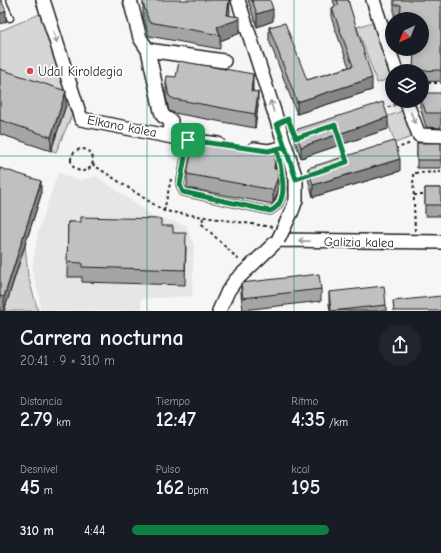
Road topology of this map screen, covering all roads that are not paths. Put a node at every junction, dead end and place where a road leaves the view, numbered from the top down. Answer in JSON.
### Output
{"nodes":[{"id":1,"x":2,"y":0,"type":"edge"},
{"id":2,"x":43,"y":0,"type":"edge"},
{"id":3,"x":130,"y":0,"type":"edge"},
{"id":4,"x":238,"y":0,"type":"edge"},
{"id":5,"x":373,"y":0,"type":"edge"},
{"id":6,"x":10,"y":18,"type":"dead end"},
{"id":7,"x":148,"y":50,"type":"junction"},
{"id":8,"x":224,"y":61,"type":"dead end"},
{"id":9,"x":394,"y":64,"type":"edge"},
{"id":10,"x":409,"y":108,"type":"edge"},
{"id":11,"x":170,"y":135,"type":"junction"},
{"id":12,"x":441,"y":136,"type":"edge"},
{"id":13,"x":188,"y":140,"type":"junction"},
{"id":14,"x":281,"y":148,"type":"junction"},
{"id":15,"x":278,"y":240,"type":"junction"},
{"id":16,"x":441,"y":242,"type":"edge"},
{"id":17,"x":219,"y":311,"type":"edge"}],
"edges":[{"from":1,"to":6,"type":"lane"},
{"from":2,"to":11,"type":"street","name":"Elkano kalea","one_way":true},
{"from":3,"to":7,"type":"street"},
{"from":14,"to":4,"type":"street","one_way":true},
{"from":5,"to":9,"type":"street"},
{"from":7,"to":8,"type":"street"},
{"from":7,"to":11,"type":"street"},
{"from":10,"to":12,"type":"street","one_way":true},
{"from":11,"to":13,"type":"street","name":"Elkano kalea"},
{"from":13,"to":14,"type":"street","name":"Elkano kalea"},
{"from":13,"to":14,"type":"lane"},
{"from":14,"to":15,"type":"street","bridge":true},
{"from":16,"to":15,"type":"street","name":"Galizia kalea","one_way":true},
{"from":15,"to":17,"type":"street"}]}
